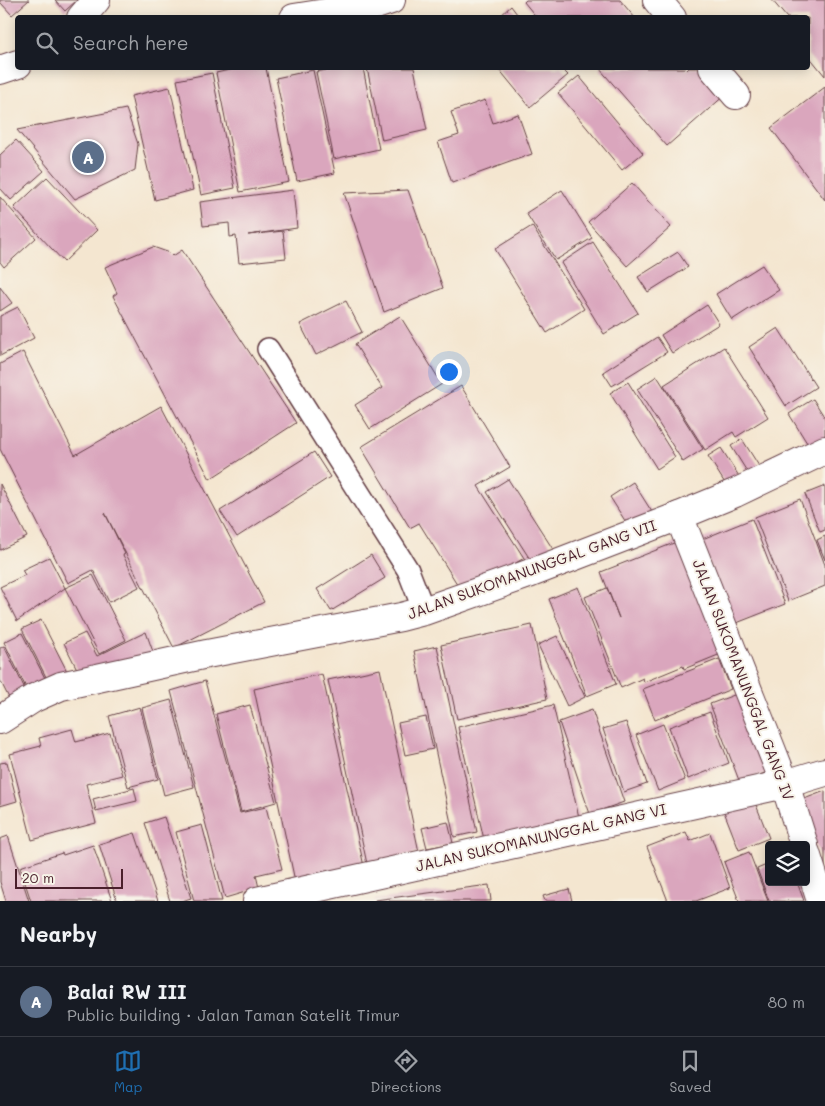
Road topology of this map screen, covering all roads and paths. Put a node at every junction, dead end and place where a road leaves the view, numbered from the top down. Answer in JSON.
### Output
{"nodes":[{"id":1,"x":96,"y":0,"type":"edge"},
{"id":2,"x":391,"y":0,"type":"edge"},
{"id":3,"x":657,"y":0,"type":"edge"},
{"id":4,"x":84,"y":15,"type":"edge"},
{"id":5,"x":313,"y":15,"type":"edge"},
{"id":6,"x":670,"y":15,"type":"edge"},
{"id":7,"x":715,"y":70,"type":"edge"},
{"id":8,"x":736,"y":95,"type":"dead end"},
{"id":9,"x":268,"y":349,"type":"dead end"},
{"id":10,"x":825,"y":450,"type":"edge"},
{"id":11,"x":678,"y":516,"type":"junction"},
{"id":12,"x":424,"y":611,"type":"junction"},
{"id":13,"x":0,"y":720,"type":"edge"},
{"id":14,"x":825,"y":772,"type":"edge"},
{"id":15,"x":785,"y":784,"type":"junction"},
{"id":16,"x":803,"y":841,"type":"edge"},
{"id":17,"x":810,"y":866,"type":"edge"},
{"id":18,"x":257,"y":901,"type":"edge"},
{"id":19,"x":821,"y":901,"type":"edge"}],
"edges":[{"from":1,"to":4,"type":"street"},
{"from":2,"to":5,"type":"street"},
{"from":3,"to":6,"type":"street"},
{"from":7,"to":8,"type":"street"},
{"from":9,"to":12,"type":"lane"},
{"from":10,"to":11,"type":"street","name":"JALAN SUKOMANUNGGAL GANG VII"},
{"from":11,"to":12,"type":"street","name":"JALAN SUKOMANUNGGAL GANG VII"},
{"from":11,"to":15,"type":"street","name":"JALAN SUKOMANUNGGAL GANG IV"},
{"from":12,"to":13,"type":"street","name":"JALAN SUKOMANUNGGAL GANG VII"},
{"from":14,"to":15,"type":"street","name":"JALAN SUKOMANUNGGAL GANG VI"},
{"from":15,"to":16,"type":"street","name":"JALAN SUKOMANUNGGAL GANG IV"},
{"from":15,"to":18,"type":"street","name":"JALAN SUKOMANUNGGAL GANG VI"},
{"from":17,"to":19,"type":"street"}]}
